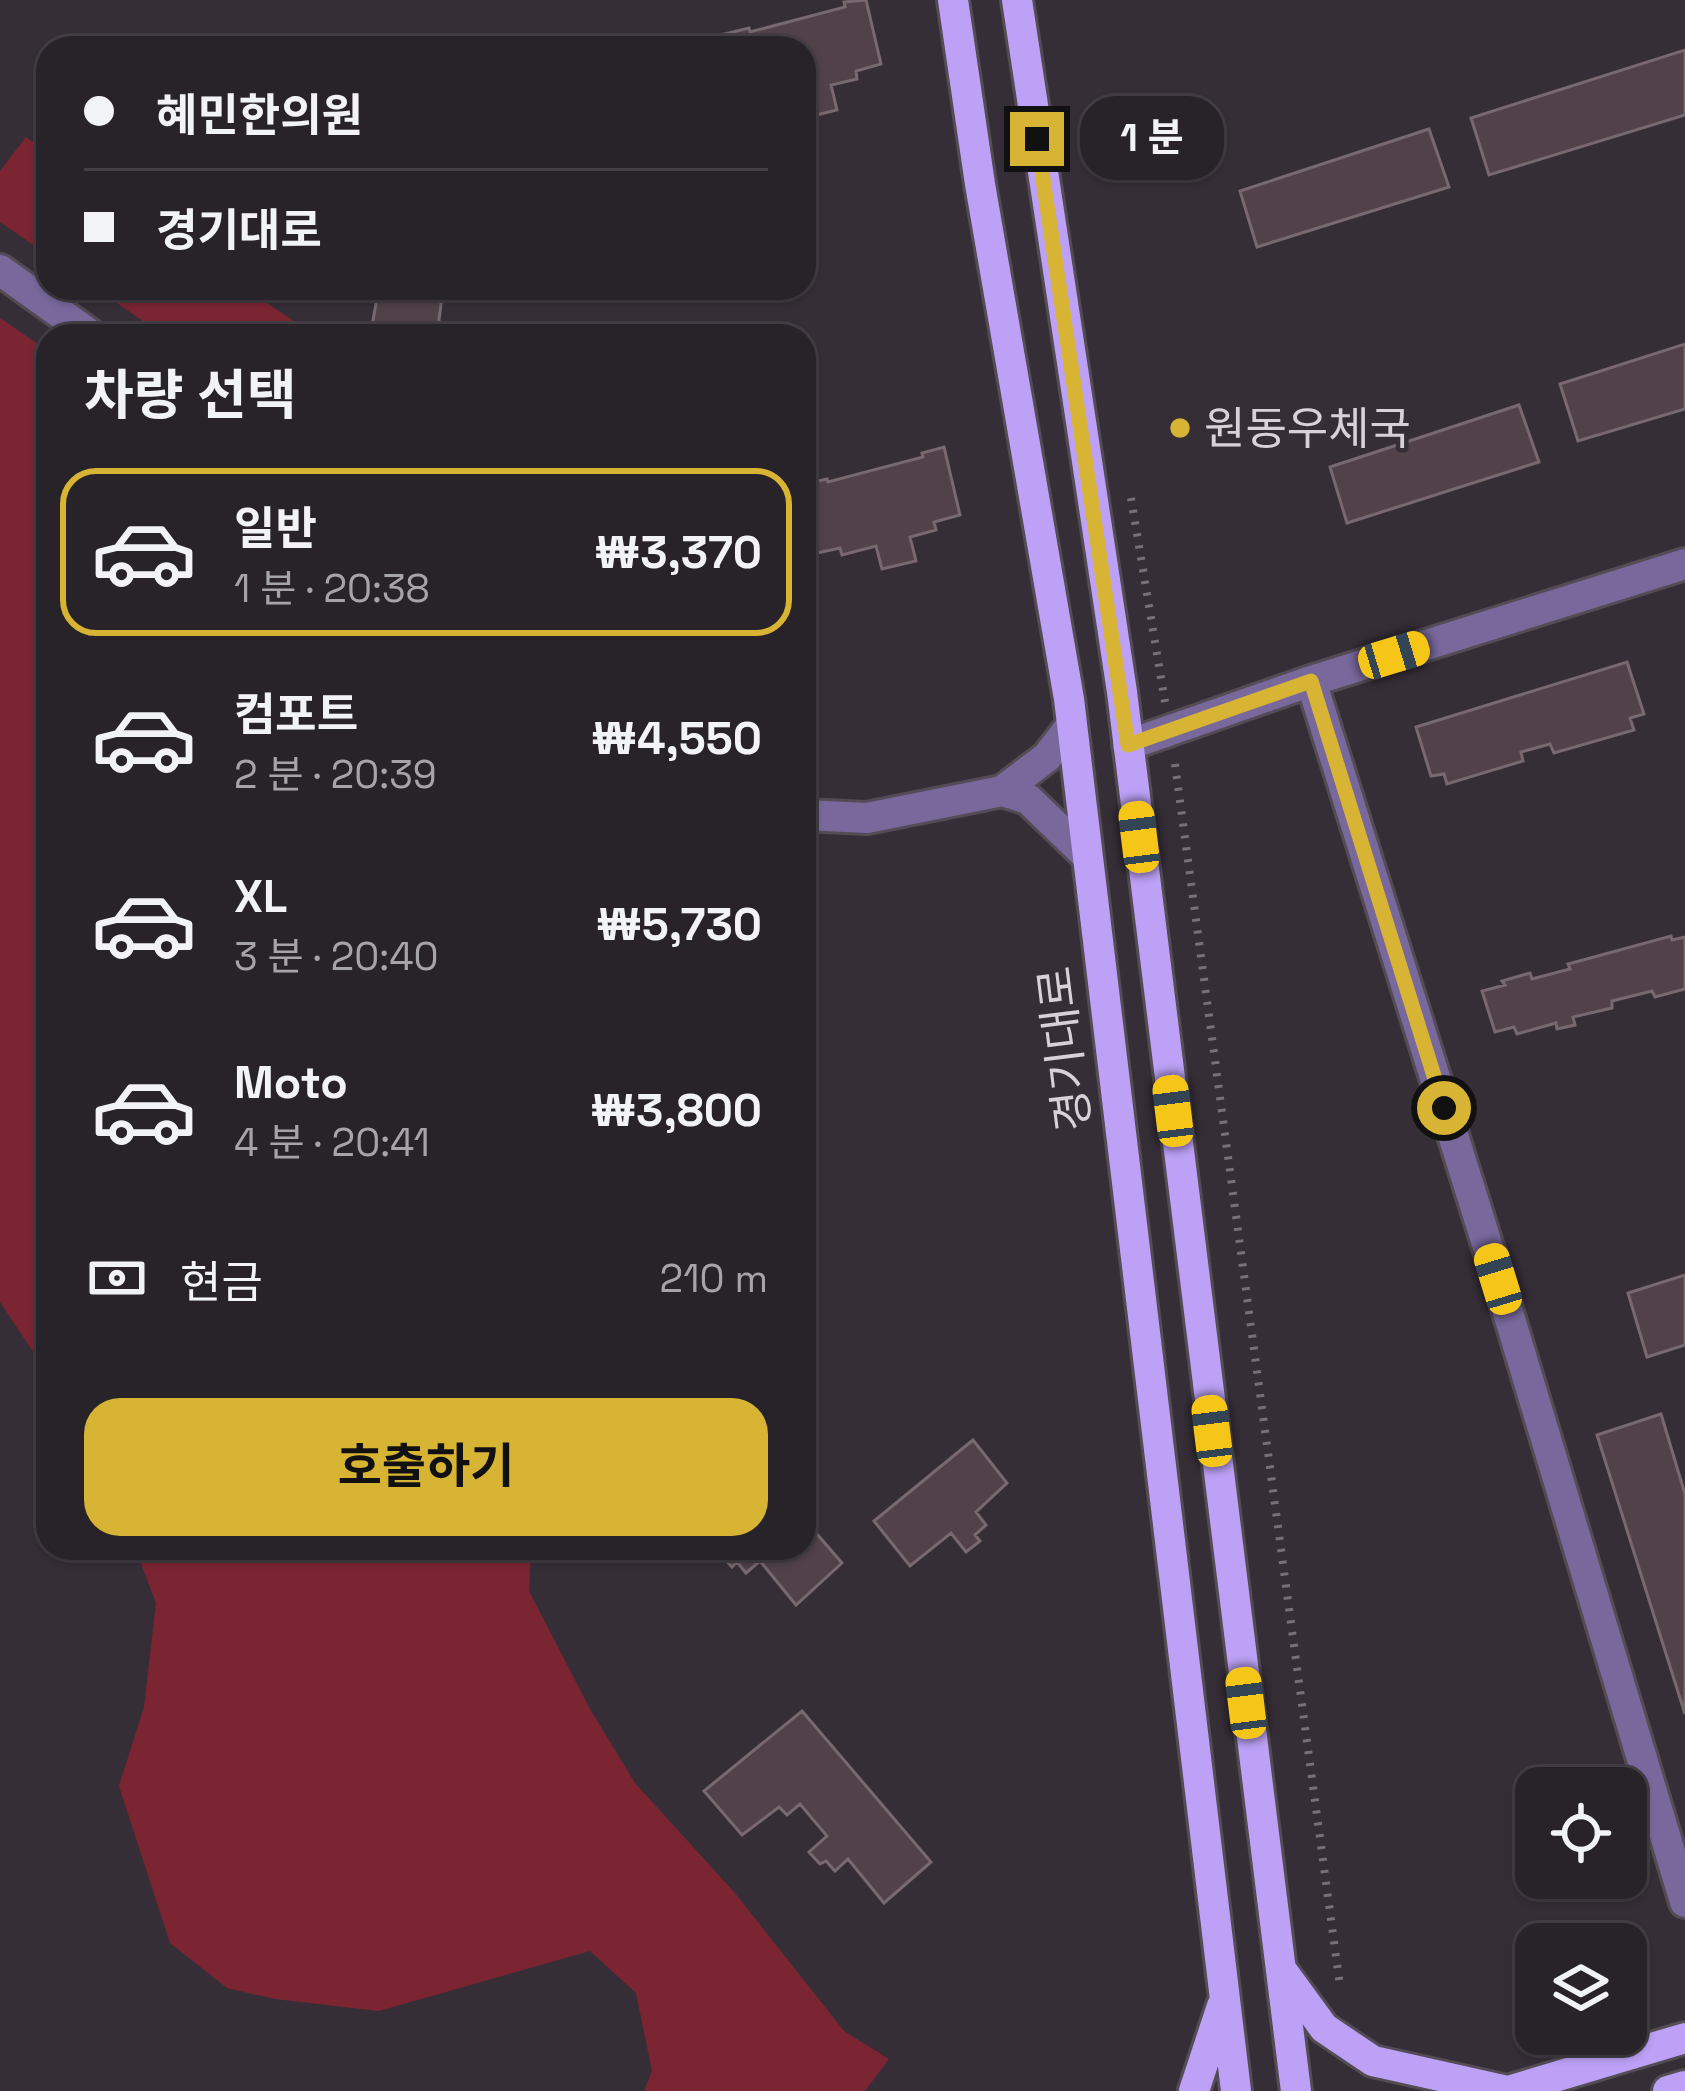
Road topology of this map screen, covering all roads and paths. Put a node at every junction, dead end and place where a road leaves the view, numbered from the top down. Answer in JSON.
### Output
{"nodes":[{"id":1,"x":953,"y":0,"type":"edge"},
{"id":2,"x":1017,"y":0,"type":"edge"},
{"id":3,"x":0,"y":271,"type":"edge"},
{"id":4,"x":36,"y":296,"type":"edge"},
{"id":5,"x":41,"y":300,"type":"edge"},
{"id":6,"x":75,"y":324,"type":"edge"},
{"id":7,"x":1128,"y":477,"type":"dead end"},
{"id":8,"x":1685,"y":564,"type":"edge"},
{"id":9,"x":1311,"y":681,"type":"junction"},
{"id":10,"x":1071,"y":725,"type":"junction"},
{"id":11,"x":1170,"y":730,"type":"junction"},
{"id":12,"x":1128,"y":745,"type":"junction"},
{"id":13,"x":1002,"y":791,"type":"junction"},
{"id":14,"x":816,"y":816,"type":"edge"},
{"id":15,"x":1087,"y":856,"type":"junction"},
{"id":16,"x":1685,"y":1902,"type":"edge"},
{"id":17,"x":1279,"y":1967,"type":"junction"},
{"id":18,"x":1343,"y":1993,"type":"dead end"},
{"id":19,"x":1226,"y":1995,"type":"junction"},
{"id":20,"x":1685,"y":2038,"type":"edge"},
{"id":21,"x":1194,"y":2091,"type":"edge"},
{"id":22,"x":1236,"y":2091,"type":"edge"},
{"id":23,"x":1296,"y":2091,"type":"edge"},
{"id":24,"x":1508,"y":2091,"type":"edge"}],
"edges":[{"from":1,"to":10,"type":"main road","name":"경기대로"},
{"from":2,"to":12,"type":"main road"},
{"from":3,"to":4,"type":"street"},
{"from":5,"to":6,"type":"street"},
{"from":7,"to":11,"type":"path"},
{"from":8,"to":9,"type":"street"},
{"from":9,"to":11,"type":"street"},
{"from":9,"to":16,"type":"street"},
{"from":10,"to":13,"type":"street"},
{"from":10,"to":15,"type":"main road","name":"경기대로"},
{"from":11,"to":12,"type":"street"},
{"from":11,"to":18,"type":"path"},
{"from":12,"to":17,"type":"main road"},
{"from":13,"to":14,"type":"street"},
{"from":13,"to":15,"type":"street"},
{"from":15,"to":19,"type":"main road","name":"경기대로"},
{"from":17,"to":23,"type":"main road"},
{"from":17,"to":24,"type":"main road"},
{"from":19,"to":21,"type":"main road"},
{"from":19,"to":22,"type":"main road","name":"경기대로"},
{"from":20,"to":24,"type":"main road"}]}
